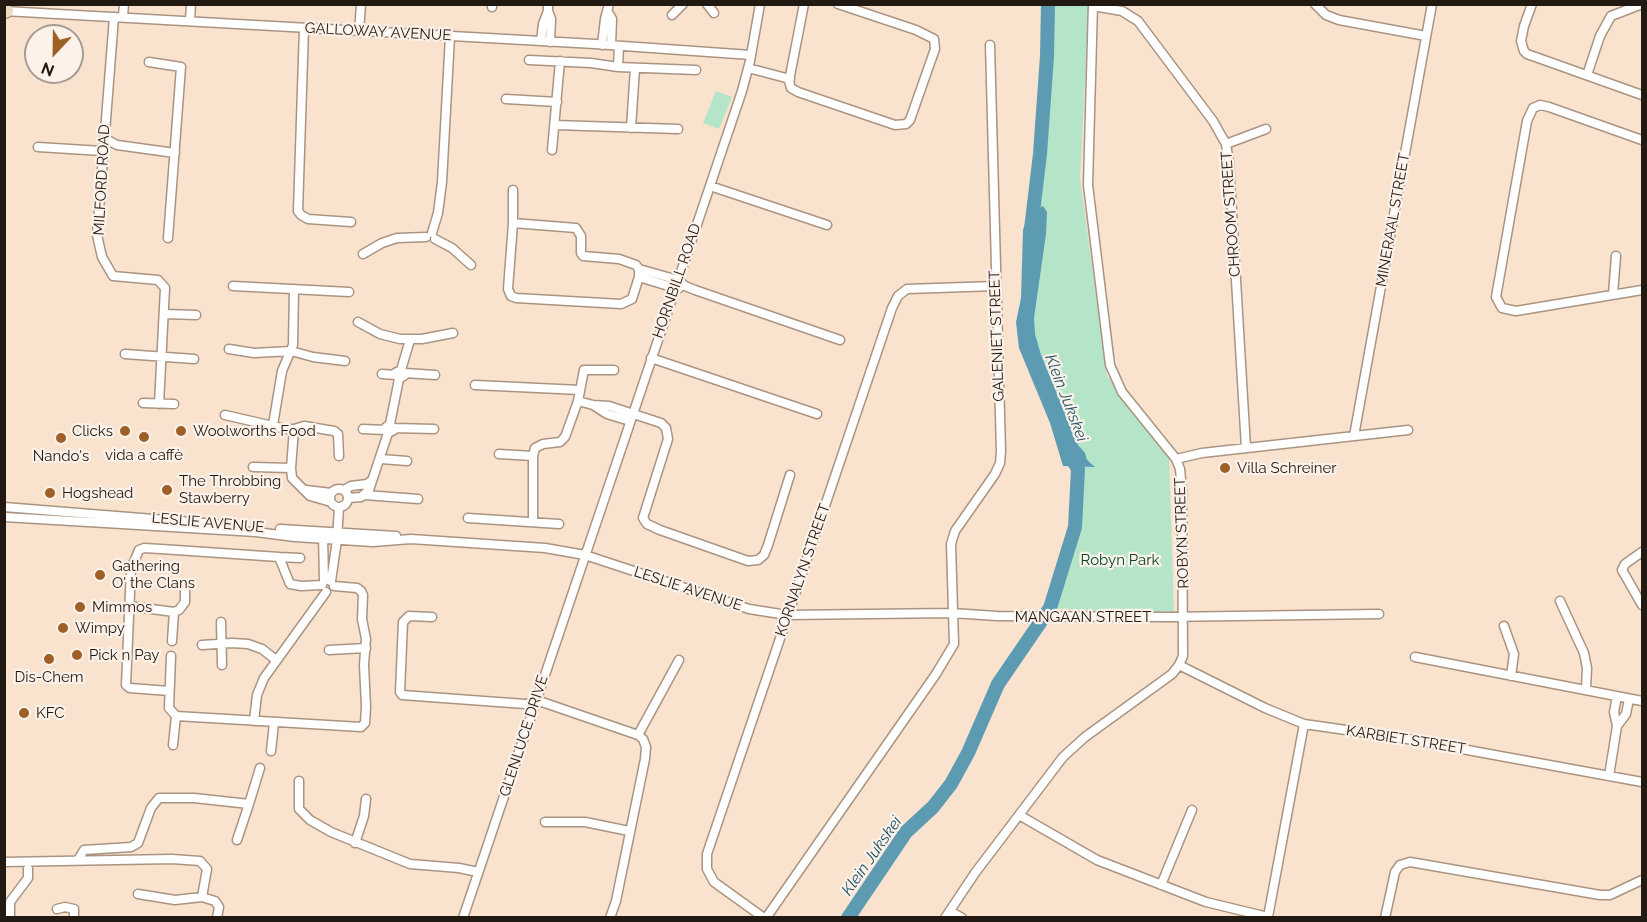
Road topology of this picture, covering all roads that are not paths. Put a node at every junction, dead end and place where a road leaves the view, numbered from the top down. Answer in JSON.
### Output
{"nodes":[{"id":1,"x":124,"y":4,"type":"edge"},
{"id":2,"x":191,"y":4,"type":"edge"},
{"id":3,"x":361,"y":4,"type":"edge"},
{"id":4,"x":683,"y":4,"type":"edge"},
{"id":5,"x":707,"y":4,"type":"edge"},
{"id":6,"x":760,"y":4,"type":"edge"},
{"id":7,"x":804,"y":4,"type":"edge"},
{"id":8,"x":838,"y":4,"type":"edge"},
{"id":9,"x":1315,"y":4,"type":"edge"},
{"id":10,"x":1432,"y":4,"type":"edge"},
{"id":11,"x":1532,"y":4,"type":"edge"},
{"id":12,"x":1642,"y":4,"type":"edge"},
{"id":13,"x":1093,"y":5,"type":"edge"},
{"id":14,"x":548,"y":8,"type":"edge"},
{"id":15,"x":608,"y":8,"type":"edge"},
{"id":16,"x":5,"y":11,"type":"edge"},
{"id":17,"x":714,"y":13,"type":"dead end"},
{"id":18,"x":672,"y":15,"type":"dead end"},
{"id":19,"x":118,"y":17,"type":"junction"},
{"id":20,"x":190,"y":21,"type":"junction"},
{"id":21,"x":304,"y":28,"type":"junction"},
{"id":22,"x":359,"y":32,"type":"junction"},
{"id":23,"x":450,"y":36,"type":"junction"},
{"id":24,"x":1426,"y":36,"type":"junction"},
{"id":25,"x":546,"y":41,"type":"junction"},
{"id":26,"x":611,"y":45,"type":"junction"},
{"id":27,"x":990,"y":45,"type":"dead end"},
{"id":28,"x":751,"y":55,"type":"junction"},
{"id":29,"x":529,"y":60,"type":"dead end"},
{"id":30,"x":560,"y":61,"type":"junction"},
{"id":31,"x":149,"y":62,"type":"dead end"},
{"id":32,"x":618,"y":68,"type":"junction"},
{"id":33,"x":635,"y":68,"type":"junction"},
{"id":34,"x":748,"y":68,"type":"junction"},
{"id":35,"x":696,"y":70,"type":"dead end"},
{"id":36,"x":1587,"y":75,"type":"junction"},
{"id":37,"x":790,"y":79,"type":"junction"},
{"id":38,"x":1642,"y":95,"type":"edge"},
{"id":39,"x":506,"y":99,"type":"dead end"},
{"id":40,"x":556,"y":102,"type":"junction"},
{"id":41,"x":555,"y":125,"type":"junction"},
{"id":42,"x":631,"y":128,"type":"junction"},
{"id":43,"x":678,"y":129,"type":"dead end"},
{"id":44,"x":1266,"y":129,"type":"dead end"},
{"id":45,"x":104,"y":138,"type":"junction"},
{"id":46,"x":1642,"y":140,"type":"edge"},
{"id":47,"x":1226,"y":144,"type":"junction"},
{"id":48,"x":38,"y":147,"type":"dead end"},
{"id":49,"x":552,"y":150,"type":"dead end"},
{"id":50,"x":102,"y":151,"type":"junction"},
{"id":51,"x":175,"y":153,"type":"junction"},
{"id":52,"x":710,"y":186,"type":"junction"},
{"id":53,"x":513,"y":190,"type":"dead end"},
{"id":54,"x":351,"y":222,"type":"dead end"},
{"id":55,"x":513,"y":223,"type":"junction"},
{"id":56,"x":827,"y":225,"type":"dead end"},
{"id":57,"x":431,"y":236,"type":"junction"},
{"id":58,"x":168,"y":238,"type":"dead end"},
{"id":59,"x":363,"y":254,"type":"dead end"},
{"id":60,"x":1616,"y":255,"type":"dead end"},
{"id":61,"x":471,"y":265,"type":"dead end"},
{"id":62,"x":639,"y":273,"type":"junction"},
{"id":63,"x":679,"y":285,"type":"junction"},
{"id":64,"x":996,"y":285,"type":"junction"},
{"id":65,"x":233,"y":286,"type":"dead end"},
{"id":66,"x":294,"y":289,"type":"junction"},
{"id":67,"x":1642,"y":290,"type":"edge"},
{"id":68,"x":349,"y":292,"type":"dead end"},
{"id":69,"x":1613,"y":294,"type":"junction"},
{"id":70,"x":164,"y":314,"type":"junction"},
{"id":71,"x":196,"y":315,"type":"dead end"},
{"id":72,"x":358,"y":322,"type":"dead end"},
{"id":73,"x":453,"y":333,"type":"dead end"},
{"id":74,"x":410,"y":340,"type":"junction"},
{"id":75,"x":840,"y":340,"type":"dead end"},
{"id":76,"x":229,"y":349,"type":"dead end"},
{"id":77,"x":291,"y":351,"type":"junction"},
{"id":78,"x":125,"y":354,"type":"dead end"},
{"id":79,"x":161,"y":357,"type":"junction"},
{"id":80,"x":651,"y":358,"type":"junction"},
{"id":81,"x":194,"y":359,"type":"dead end"},
{"id":82,"x":345,"y":361,"type":"dead end"},
{"id":83,"x":614,"y":370,"type":"dead end"},
{"id":84,"x":382,"y":374,"type":"dead end"},
{"id":85,"x":400,"y":374,"type":"junction"},
{"id":86,"x":435,"y":375,"type":"dead end"},
{"id":87,"x":475,"y":385,"type":"dead end"},
{"id":88,"x":580,"y":390,"type":"junction"},
{"id":89,"x":578,"y":401,"type":"junction"},
{"id":90,"x":143,"y":403,"type":"dead end"},
{"id":91,"x":159,"y":404,"type":"junction"},
{"id":92,"x":174,"y":404,"type":"dead end"},
{"id":93,"x":817,"y":414,"type":"dead end"},
{"id":94,"x":225,"y":415,"type":"dead end"},
{"id":95,"x":631,"y":417,"type":"junction"},
{"id":96,"x":273,"y":425,"type":"junction"},
{"id":97,"x":294,"y":429,"type":"junction"},
{"id":98,"x":363,"y":429,"type":"dead end"},
{"id":99,"x":389,"y":429,"type":"junction"},
{"id":100,"x":434,"y":429,"type":"dead end"},
{"id":101,"x":1408,"y":430,"type":"dead end"},
{"id":102,"x":1354,"y":436,"type":"junction"},
{"id":103,"x":1246,"y":448,"type":"junction"},
{"id":104,"x":499,"y":454,"type":"dead end"},
{"id":105,"x":339,"y":456,"type":"dead end"},
{"id":106,"x":533,"y":456,"type":"junction"},
{"id":107,"x":381,"y":459,"type":"junction"},
{"id":108,"x":1176,"y":459,"type":"junction"},
{"id":109,"x":407,"y":461,"type":"dead end"},
{"id":110,"x":253,"y":467,"type":"dead end"},
{"id":111,"x":291,"y":468,"type":"junction"},
{"id":112,"x":790,"y":476,"type":"dead end"},
{"id":113,"x":373,"y":480,"type":"junction"},
{"id":114,"x":346,"y":494,"type":"junction"},
{"id":115,"x":365,"y":495,"type":"junction"},
{"id":116,"x":418,"y":499,"type":"dead end"},
{"id":117,"x":334,"y":501,"type":"junction"},
{"id":118,"x":4,"y":507,"type":"edge"},
{"id":119,"x":4,"y":517,"type":"edge"},
{"id":120,"x":468,"y":518,"type":"dead end"},
{"id":121,"x":533,"y":522,"type":"junction"},
{"id":122,"x":558,"y":524,"type":"dead end"},
{"id":123,"x":323,"y":535,"type":"junction"},
{"id":124,"x":338,"y":536,"type":"junction"},
{"id":125,"x":1642,"y":552,"type":"edge"},
{"id":126,"x":585,"y":555,"type":"junction"},
{"id":127,"x":279,"y":557,"type":"junction"},
{"id":128,"x":300,"y":558,"type":"dead end"},
{"id":129,"x":327,"y":585,"type":"junction"},
{"id":130,"x":185,"y":590,"type":"dead end"},
{"id":131,"x":1560,"y":601,"type":"dead end"},
{"id":132,"x":1642,"y":605,"type":"edge"},
{"id":133,"x":129,"y":606,"type":"junction"},
{"id":134,"x":174,"y":612,"type":"junction"},
{"id":135,"x":952,"y":613,"type":"junction"},
{"id":136,"x":1379,"y":614,"type":"dead end"},
{"id":137,"x":788,"y":615,"type":"junction"},
{"id":138,"x":432,"y":617,"type":"dead end"},
{"id":139,"x":1184,"y":617,"type":"junction"},
{"id":140,"x":221,"y":622,"type":"dead end"},
{"id":141,"x":1504,"y":626,"type":"dead end"},
{"id":142,"x":172,"y":641,"type":"dead end"},
{"id":143,"x":221,"y":644,"type":"junction"},
{"id":144,"x":202,"y":645,"type":"dead end"},
{"id":145,"x":366,"y":648,"type":"junction"},
{"id":146,"x":329,"y":650,"type":"dead end"},
{"id":147,"x":171,"y":656,"type":"dead end"},
{"id":148,"x":1415,"y":657,"type":"dead end"},
{"id":149,"x":276,"y":660,"type":"junction"},
{"id":150,"x":679,"y":660,"type":"dead end"},
{"id":151,"x":222,"y":665,"type":"dead end"},
{"id":152,"x":1179,"y":665,"type":"junction"},
{"id":153,"x":1511,"y":676,"type":"junction"},
{"id":154,"x":1586,"y":689,"type":"junction"},
{"id":155,"x":169,"y":691,"type":"junction"},
{"id":156,"x":1617,"y":696,"type":"junction"},
{"id":157,"x":1629,"y":699,"type":"junction"},
{"id":158,"x":1642,"y":701,"type":"edge"},
{"id":159,"x":535,"y":703,"type":"junction"},
{"id":160,"x":176,"y":716,"type":"junction"},
{"id":161,"x":254,"y":721,"type":"junction"},
{"id":162,"x":274,"y":723,"type":"junction"},
{"id":163,"x":1304,"y":724,"type":"junction"},
{"id":164,"x":1617,"y":726,"type":"junction"},
{"id":165,"x":638,"y":735,"type":"junction"},
{"id":166,"x":173,"y":745,"type":"dead end"},
{"id":167,"x":272,"y":751,"type":"dead end"},
{"id":168,"x":260,"y":768,"type":"dead end"},
{"id":169,"x":1609,"y":776,"type":"junction"},
{"id":170,"x":299,"y":781,"type":"dead end"},
{"id":171,"x":1642,"y":782,"type":"edge"},
{"id":172,"x":366,"y":799,"type":"dead end"},
{"id":173,"x":249,"y":804,"type":"junction"},
{"id":174,"x":1192,"y":810,"type":"dead end"},
{"id":175,"x":1019,"y":815,"type":"junction"},
{"id":176,"x":545,"y":822,"type":"dead end"},
{"id":177,"x":629,"y":831,"type":"junction"},
{"id":178,"x":237,"y":840,"type":"dead end"},
{"id":179,"x":355,"y":843,"type":"junction"},
{"id":180,"x":78,"y":860,"type":"junction"},
{"id":181,"x":4,"y":862,"type":"edge"},
{"id":182,"x":28,"y":869,"type":"dead end"},
{"id":183,"x":478,"y":872,"type":"junction"},
{"id":184,"x":1642,"y":880,"type":"edge"},
{"id":185,"x":1161,"y":885,"type":"junction"},
{"id":186,"x":138,"y":894,"type":"dead end"},
{"id":187,"x":202,"y":897,"type":"junction"},
{"id":188,"x":57,"y":909,"type":"dead end"},
{"id":189,"x":947,"y":914,"type":"edge"},
{"id":190,"x":10,"y":918,"type":"edge"},
{"id":191,"x":74,"y":918,"type":"edge"},
{"id":192,"x":217,"y":918,"type":"edge"},
{"id":193,"x":463,"y":918,"type":"edge"},
{"id":194,"x":610,"y":918,"type":"edge"},
{"id":195,"x":765,"y":918,"type":"edge"},
{"id":196,"x":962,"y":918,"type":"edge"},
{"id":197,"x":1268,"y":918,"type":"edge"},
{"id":198,"x":1385,"y":918,"type":"edge"}],
"edges":[{"from":1,"to":19,"type":"street","name":"MILFORD ROAD"},
{"from":2,"to":20,"type":"street"},
{"from":3,"to":22,"type":"street"},
{"from":4,"to":18,"type":"street"},
{"from":5,"to":17,"type":"street"},
{"from":6,"to":28,"type":"street","name":"HORNBILL ROAD"},
{"from":7,"to":37,"type":"street"},
{"from":8,"to":37,"type":"street"},
{"from":9,"to":24,"type":"street"},
{"from":10,"to":24,"type":"street","name":"MINERAAL STREET"},
{"from":11,"to":36,"type":"street"},
{"from":12,"to":36,"type":"street"},
{"from":13,"to":47,"type":"street","name":"CHROOM STREET"},
{"from":13,"to":108,"type":"street","name":"ROBYN STREET"},
{"from":14,"to":25,"type":"street"},
{"from":15,"to":26,"type":"street"},
{"from":16,"to":19,"type":"street","name":"GALLOWAY AVENUE"},
{"from":19,"to":20,"type":"street","name":"GALLOWAY AVENUE"},
{"from":19,"to":45,"type":"street","name":"MILFORD ROAD"},
{"from":20,"to":21,"type":"street","name":"GALLOWAY AVENUE"},
{"from":21,"to":22,"type":"street","name":"GALLOWAY AVENUE"},
{"from":21,"to":54,"type":"street"},
{"from":22,"to":23,"type":"street","name":"GALLOWAY AVENUE"},
{"from":23,"to":25,"type":"street","name":"GALLOWAY AVENUE"},
{"from":23,"to":57,"type":"street"},
{"from":24,"to":102,"type":"street","name":"MINERAAL STREET"},
{"from":25,"to":26,"type":"street","name":"GALLOWAY AVENUE"},
{"from":26,"to":28,"type":"street","name":"GALLOWAY AVENUE"},
{"from":26,"to":32,"type":"street"},
{"from":27,"to":64,"type":"street","name":"GALENIET STREET"},
{"from":28,"to":34,"type":"street","name":"HORNBILL ROAD"},
{"from":29,"to":30,"type":"street"},
{"from":30,"to":32,"type":"street"},
{"from":30,"to":40,"type":"street"},
{"from":31,"to":51,"type":"street"},
{"from":32,"to":33,"type":"street"},
{"from":33,"to":35,"type":"street"},
{"from":33,"to":42,"type":"street"},
{"from":34,"to":37,"type":"street"},
{"from":34,"to":52,"type":"street","name":"HORNBILL ROAD"},
{"from":36,"to":38,"type":"street"},
{"from":39,"to":40,"type":"street"},
{"from":40,"to":41,"type":"street"},
{"from":41,"to":42,"type":"street"},
{"from":41,"to":49,"type":"street"},
{"from":42,"to":43,"type":"street"},
{"from":44,"to":47,"type":"street"},
{"from":45,"to":50,"type":"street","name":"MILFORD ROAD"},
{"from":45,"to":51,"type":"street"},
{"from":46,"to":69,"type":"street"},
{"from":47,"to":103,"type":"street","name":"CHROOM STREET"},
{"from":48,"to":50,"type":"street"},
{"from":50,"to":70,"type":"street","name":"MILFORD ROAD"},
{"from":51,"to":58,"type":"street"},
{"from":52,"to":56,"type":"street"},
{"from":52,"to":63,"type":"street","name":"HORNBILL ROAD"},
{"from":53,"to":55,"type":"street"},
{"from":55,"to":62,"type":"street"},
{"from":55,"to":62,"type":"street"},
{"from":57,"to":59,"type":"street"},
{"from":57,"to":61,"type":"street"},
{"from":60,"to":69,"type":"street"},
{"from":62,"to":63,"type":"street"},
{"from":63,"to":75,"type":"street"},
{"from":63,"to":80,"type":"street","name":"HORNBILL ROAD"},
{"from":64,"to":135,"type":"street","name":"GALENIET STREET"},
{"from":64,"to":137,"type":"street","name":"KORNALYN STREET"},
{"from":65,"to":66,"type":"street"},
{"from":66,"to":68,"type":"street"},
{"from":66,"to":77,"type":"street"},
{"from":67,"to":69,"type":"street"},
{"from":70,"to":71,"type":"street"},
{"from":70,"to":79,"type":"street","name":"MILFORD ROAD"},
{"from":72,"to":74,"type":"street"},
{"from":73,"to":74,"type":"street"},
{"from":74,"to":85,"type":"street"},
{"from":76,"to":77,"type":"street"},
{"from":77,"to":82,"type":"street"},
{"from":77,"to":96,"type":"street"},
{"from":78,"to":79,"type":"street"},
{"from":79,"to":81,"type":"street"},
{"from":79,"to":91,"type":"street","name":"MILFORD ROAD"},
{"from":80,"to":93,"type":"street"},
{"from":80,"to":95,"type":"street","name":"HORNBILL ROAD"},
{"from":83,"to":88,"type":"street"},
{"from":84,"to":85,"type":"street"},
{"from":85,"to":86,"type":"street"},
{"from":85,"to":99,"type":"street"},
{"from":87,"to":88,"type":"street"},
{"from":88,"to":89,"type":"street"},
{"from":89,"to":95,"type":"street"},
{"from":89,"to":106,"type":"street"},
{"from":90,"to":91,"type":"street"},
{"from":91,"to":92,"type":"street"},
{"from":94,"to":96,"type":"street"},
{"from":95,"to":112,"type":"street"},
{"from":95,"to":126,"type":"street","name":"HORNBILL ROAD"},
{"from":96,"to":97,"type":"street"},
{"from":97,"to":105,"type":"street"},
{"from":97,"to":111,"type":"street"},
{"from":98,"to":99,"type":"street"},
{"from":99,"to":100,"type":"street"},
{"from":99,"to":107,"type":"street"},
{"from":101,"to":102,"type":"street"},
{"from":102,"to":103,"type":"street"},
{"from":103,"to":108,"type":"street"},
{"from":104,"to":106,"type":"street"},
{"from":106,"to":121,"type":"street"},
{"from":107,"to":109,"type":"street"},
{"from":107,"to":113,"type":"street"},
{"from":108,"to":139,"type":"street","name":"ROBYN STREET"},
{"from":110,"to":111,"type":"street"},
{"from":111,"to":117,"type":"street"},
{"from":113,"to":114,"type":"street"},
{"from":113,"to":115,"type":"street"},
{"from":114,"to":115,"type":"street"},
{"from":114,"to":117,"type":"street"},
{"from":114,"to":117,"type":"street"},
{"from":115,"to":116,"type":"street"},
{"from":117,"to":124,"type":"street"},
{"from":118,"to":123,"type":"street","name":"LESLIE AVENUE"},
{"from":119,"to":123,"type":"street","name":"LESLIE AVENUE"},
{"from":120,"to":121,"type":"street"},
{"from":121,"to":122,"type":"street"},
{"from":123,"to":124,"type":"street","name":"LESLIE AVENUE"},
{"from":123,"to":129,"type":"street"},
{"from":124,"to":126,"type":"street","name":"LESLIE AVENUE"},
{"from":124,"to":129,"type":"street"},
{"from":125,"to":132,"type":"street"},
{"from":126,"to":137,"type":"street","name":"LESLIE AVENUE"},
{"from":126,"to":159,"type":"street","name":"GLENLUCE DRIVE"},
{"from":127,"to":128,"type":"street"},
{"from":127,"to":129,"type":"street"},
{"from":127,"to":133,"type":"street"},
{"from":129,"to":145,"type":"street"},
{"from":129,"to":149,"type":"street"},
{"from":130,"to":134,"type":"street"},
{"from":131,"to":154,"type":"street"},
{"from":133,"to":134,"type":"street"},
{"from":133,"to":155,"type":"street"},
{"from":134,"to":142,"type":"street"},
{"from":135,"to":137,"type":"street","name":"MANGAAN STREET"},
{"from":135,"to":139,"type":"street","name":"MANGAAN STREET"},
{"from":135,"to":195,"type":"street","name":"GALENIET STREET"},
{"from":136,"to":139,"type":"street","name":"MANGAAN STREET"},
{"from":137,"to":195,"type":"street","name":"KORNALYN STREET"},
{"from":138,"to":159,"type":"street"},
{"from":139,"to":152,"type":"street","name":"ROBYN STREET"},
{"from":140,"to":143,"type":"street"},
{"from":141,"to":153,"type":"street"},
{"from":143,"to":144,"type":"street"},
{"from":143,"to":149,"type":"street"},
{"from":143,"to":151,"type":"street"},
{"from":145,"to":146,"type":"street"},
{"from":145,"to":162,"type":"street"},
{"from":147,"to":155,"type":"street"},
{"from":148,"to":153,"type":"street"},
{"from":149,"to":161,"type":"street"},
{"from":150,"to":165,"type":"street"},
{"from":152,"to":163,"type":"street","name":"KARBIET STREET"},
{"from":152,"to":175,"type":"street"},
{"from":153,"to":154,"type":"street"},
{"from":154,"to":156,"type":"street"},
{"from":155,"to":160,"type":"street"},
{"from":156,"to":157,"type":"street"},
{"from":156,"to":164,"type":"street"},
{"from":157,"to":158,"type":"street"},
{"from":157,"to":164,"type":"street"},
{"from":159,"to":165,"type":"street"},
{"from":159,"to":183,"type":"street","name":"GLENLUCE DRIVE"},
{"from":160,"to":161,"type":"street"},
{"from":160,"to":166,"type":"street"},
{"from":161,"to":162,"type":"street"},
{"from":162,"to":167,"type":"street"},
{"from":163,"to":169,"type":"street","name":"KARBIET STREET"},
{"from":163,"to":197,"type":"street"},
{"from":164,"to":169,"type":"street"},
{"from":165,"to":177,"type":"street"},
{"from":168,"to":173,"type":"street"},
{"from":169,"to":171,"type":"street","name":"KARBIET STREET"},
{"from":170,"to":179,"type":"street"},
{"from":172,"to":179,"type":"street"},
{"from":173,"to":178,"type":"street"},
{"from":173,"to":180,"type":"street"},
{"from":174,"to":185,"type":"street"},
{"from":175,"to":185,"type":"street"},
{"from":175,"to":189,"type":"street"},
{"from":176,"to":177,"type":"street"},
{"from":177,"to":194,"type":"street"},
{"from":179,"to":183,"type":"street"},
{"from":180,"to":181,"type":"street"},
{"from":180,"to":187,"type":"street"},
{"from":182,"to":190,"type":"street"},
{"from":183,"to":193,"type":"street","name":"GLENLUCE DRIVE"},
{"from":184,"to":198,"type":"street"},
{"from":185,"to":197,"type":"street"},
{"from":186,"to":187,"type":"street"},
{"from":187,"to":192,"type":"street"},
{"from":188,"to":191,"type":"street"},
{"from":189,"to":196,"type":"street"}]}
